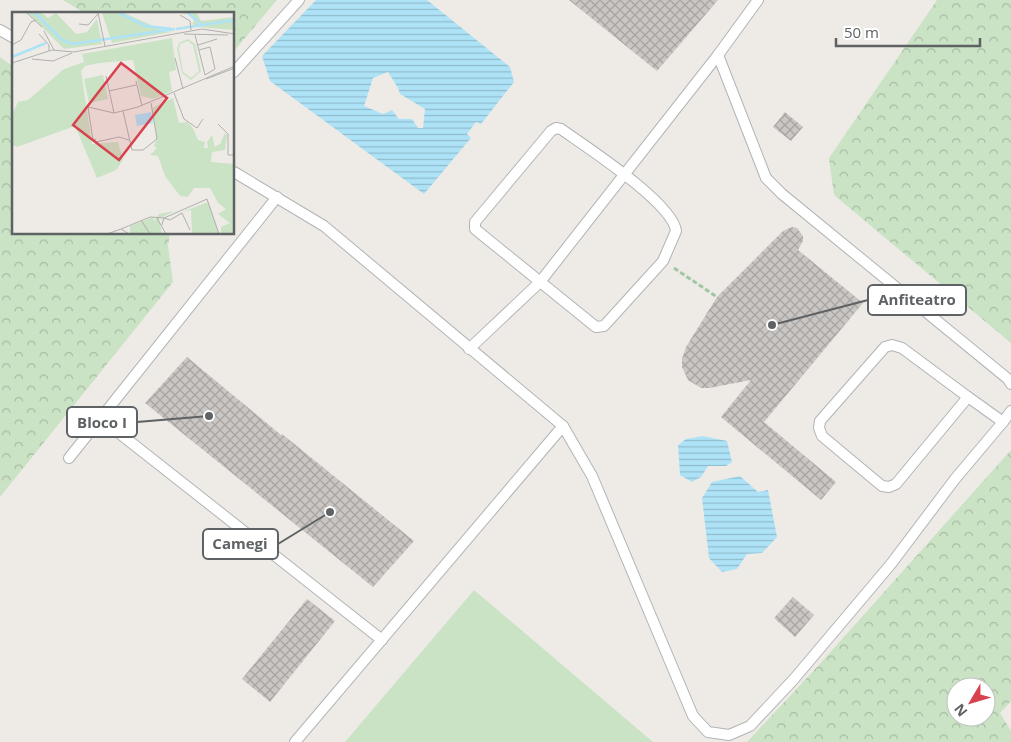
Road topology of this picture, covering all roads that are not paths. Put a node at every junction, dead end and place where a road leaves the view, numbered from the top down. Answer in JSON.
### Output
{"nodes":[{"id":1,"x":299,"y":0,"type":"edge"},
{"id":2,"x":758,"y":0,"type":"edge"},
{"id":3,"x":0,"y":30,"type":"edge"},
{"id":4,"x":12,"y":37,"type":"edge"},
{"id":5,"x":718,"y":55,"type":"junction"},
{"id":6,"x":235,"y":71,"type":"edge"},
{"id":7,"x":235,"y":173,"type":"edge"},
{"id":8,"x":625,"y":175,"type":"junction"},
{"id":9,"x":277,"y":198,"type":"junction"},
{"id":10,"x":540,"y":282,"type":"junction"},
{"id":11,"x":469,"y":349,"type":"junction"},
{"id":12,"x":1011,"y":384,"type":"edge"},
{"id":13,"x":968,"y":396,"type":"junction"},
{"id":14,"x":1011,"y":411,"type":"edge"},
{"id":15,"x":100,"y":418,"type":"junction"},
{"id":16,"x":1003,"y":422,"type":"junction"},
{"id":17,"x":563,"y":426,"type":"junction"},
{"id":18,"x":69,"y":458,"type":"dead end"},
{"id":19,"x":382,"y":640,"type":"junction"},
{"id":20,"x":295,"y":742,"type":"edge"}],
"edges":[{"from":1,"to":6,"type":"lane"},
{"from":2,"to":5,"type":"lane"},
{"from":3,"to":4,"type":"lane"},
{"from":5,"to":8,"type":"lane"},
{"from":5,"to":12,"type":"lane"},
{"from":7,"to":9,"type":"lane"},
{"from":8,"to":10,"type":"lane"},
{"from":8,"to":10,"type":"lane"},
{"from":8,"to":10,"type":"lane"},
{"from":9,"to":11,"type":"lane"},
{"from":9,"to":15,"type":"lane"},
{"from":10,"to":11,"type":"lane"},
{"from":11,"to":17,"type":"lane"},
{"from":13,"to":13,"type":"lane"},
{"from":13,"to":16,"type":"lane"},
{"from":14,"to":16,"type":"lane"},
{"from":15,"to":18,"type":"lane"},
{"from":15,"to":19,"type":"lane"},
{"from":16,"to":17,"type":"lane"},
{"from":17,"to":19,"type":"lane"},
{"from":19,"to":20,"type":"lane"}]}
